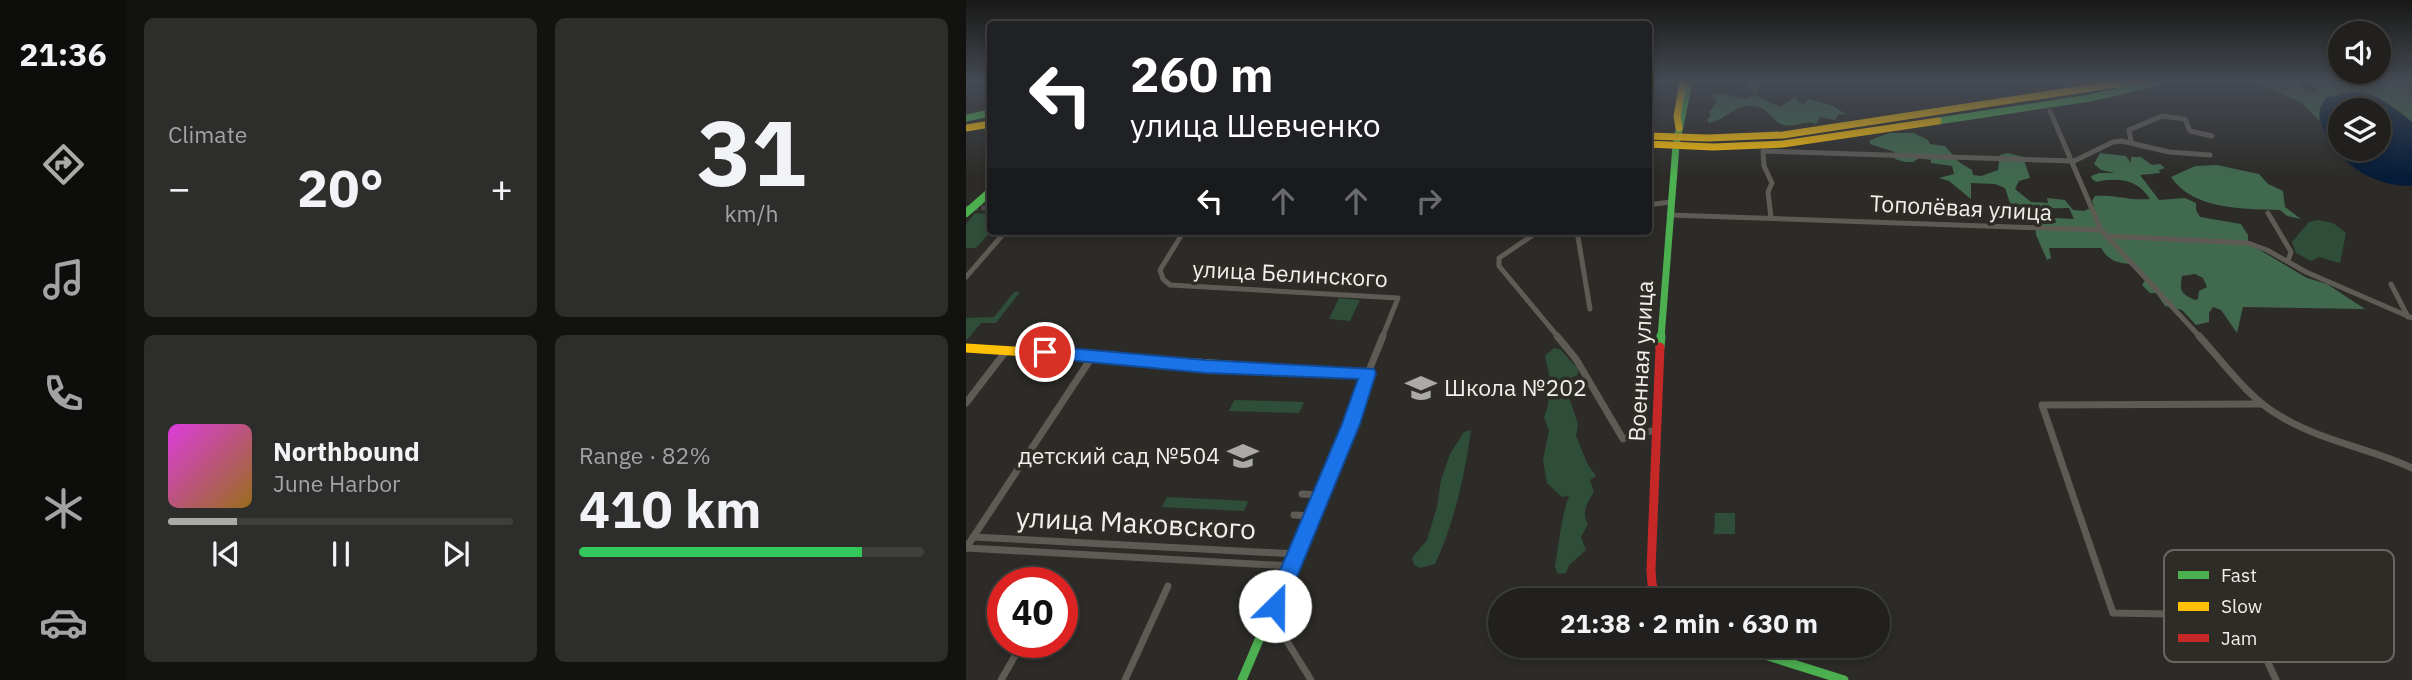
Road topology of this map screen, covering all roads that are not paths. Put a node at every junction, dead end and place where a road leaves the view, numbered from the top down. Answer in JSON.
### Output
{"nodes":[{"id":1,"x":986,"y":114,"type":"edge"},
{"id":2,"x":1684,"y":114,"type":"edge"},
{"id":3,"x":1940,"y":114,"type":"edge"},
{"id":4,"x":1972,"y":114,"type":"edge"},
{"id":5,"x":2051,"y":114,"type":"edge"},
{"id":6,"x":966,"y":118,"type":"edge"},
{"id":7,"x":987,"y":124,"type":"edge"},
{"id":8,"x":966,"y":128,"type":"edge"},
{"id":9,"x":1652,"y":136,"type":"edge"},
{"id":10,"x":2212,"y":136,"type":"dead end"},
{"id":11,"x":1678,"y":137,"type":"junction"},
{"id":12,"x":1798,"y":137,"type":"junction"},
{"id":13,"x":2130,"y":141,"type":"junction"},
{"id":14,"x":1652,"y":143,"type":"edge"},
{"id":15,"x":2210,"y":155,"type":"dead end"},
{"id":16,"x":2074,"y":161,"type":"junction"},
{"id":17,"x":987,"y":195,"type":"edge"},
{"id":18,"x":1670,"y":202,"type":"junction"},
{"id":19,"x":1652,"y":204,"type":"edge"},
{"id":20,"x":987,"y":206,"type":"edge"},
{"id":21,"x":966,"y":213,"type":"edge"},
{"id":22,"x":2268,"y":213,"type":"dead end"},
{"id":23,"x":1669,"y":215,"type":"junction"},
{"id":24,"x":1770,"y":218,"type":"junction"},
{"id":25,"x":966,"y":219,"type":"edge"},
{"id":26,"x":2101,"y":230,"type":"junction"},
{"id":27,"x":1003,"y":235,"type":"edge"},
{"id":28,"x":1182,"y":235,"type":"edge"},
{"id":29,"x":1533,"y":235,"type":"edge"},
{"id":30,"x":1578,"y":235,"type":"edge"},
{"id":31,"x":2107,"y":236,"type":"junction"},
{"id":32,"x":2288,"y":261,"type":"junction"},
{"id":33,"x":966,"y":277,"type":"edge"},
{"id":34,"x":2391,"y":284,"type":"dead end"},
{"id":35,"x":1590,"y":309,"type":"dead end"},
{"id":36,"x":2410,"y":318,"type":"edge"},
{"id":37,"x":966,"y":348,"type":"edge"},
{"id":38,"x":1006,"y":351,"type":"junction"},
{"id":39,"x":1092,"y":357,"type":"junction"},
{"id":40,"x":1368,"y":373,"type":"junction"},
{"id":41,"x":966,"y":403,"type":"edge"},
{"id":42,"x":2262,"y":404,"type":"junction"},
{"id":43,"x":1656,"y":430,"type":"junction"},
{"id":44,"x":2412,"y":468,"type":"edge"},
{"id":45,"x":1302,"y":494,"type":"dead end"},
{"id":46,"x":1321,"y":495,"type":"junction"},
{"id":47,"x":1294,"y":515,"type":"dead end"},
{"id":48,"x":1312,"y":516,"type":"junction"},
{"id":49,"x":973,"y":537,"type":"junction"},
{"id":50,"x":966,"y":548,"type":"edge"},
{"id":51,"x":1297,"y":554,"type":"junction"},
{"id":52,"x":1292,"y":566,"type":"junction"},
{"id":53,"x":1168,"y":586,"type":"dead end"},
{"id":54,"x":1654,"y":588,"type":"edge"},
{"id":55,"x":2164,"y":614,"type":"edge"},
{"id":56,"x":1266,"y":626,"type":"junction"},
{"id":57,"x":1014,"y":658,"type":"edge"},
{"id":58,"x":1775,"y":658,"type":"edge"},
{"id":59,"x":2268,"y":662,"type":"edge"},
{"id":60,"x":1001,"y":680,"type":"edge"},
{"id":61,"x":1125,"y":680,"type":"edge"},
{"id":62,"x":1242,"y":680,"type":"edge"},
{"id":63,"x":1311,"y":680,"type":"edge"},
{"id":64,"x":1844,"y":680,"type":"edge"},
{"id":65,"x":2276,"y":680,"type":"edge"}],
"edges":[{"from":1,"to":6,"type":"main road"},
{"from":2,"to":11,"type":"main road","name":"Военная улица"},
{"from":3,"to":12,"type":"main road"},
{"from":4,"to":12,"type":"main road"},
{"from":5,"to":16,"type":"street"},
{"from":7,"to":8,"type":"main road"},
{"from":9,"to":11,"type":"main road"},
{"from":10,"to":13,"type":"street"},
{"from":11,"to":12,"type":"main road"},
{"from":11,"to":14,"type":"main road"},
{"from":11,"to":18,"type":"main road","name":"Военная улица"},
{"from":13,"to":15,"type":"street"},
{"from":13,"to":16,"type":"street"},
{"from":16,"to":24,"type":"street"},
{"from":16,"to":26,"type":"street"},
{"from":17,"to":21,"type":"main road","bridge":true},
{"from":18,"to":19,"type":"street"},
{"from":18,"to":23,"type":"main road","name":"Военная улица"},
{"from":20,"to":25,"type":"main road","bridge":true},
{"from":22,"to":32,"type":"street"},
{"from":23,"to":24,"type":"street","name":"Тополёвая улица"},
{"from":23,"to":43,"type":"main road","name":"Военная улица"},
{"from":24,"to":26,"type":"street","name":"Тополёвая улица"},
{"from":26,"to":31,"type":"street"},
{"from":27,"to":33,"type":"street"},
{"from":28,"to":40,"type":"street","name":"улица Белинского"},
{"from":29,"to":43,"type":"street"},
{"from":30,"to":35,"type":"street"},
{"from":31,"to":32,"type":"street"},
{"from":31,"to":42,"type":"street"},
{"from":32,"to":36,"type":"street"},
{"from":34,"to":36,"type":"street"},
{"from":37,"to":38,"type":"main road"},
{"from":38,"to":39,"type":"main road"},
{"from":38,"to":41,"type":"street"},
{"from":39,"to":40,"type":"main road"},
{"from":39,"to":49,"type":"street"},
{"from":40,"to":46,"type":"main road","name":"улица Белинского"},
{"from":42,"to":44,"type":"street"},
{"from":42,"to":55,"type":"street"},
{"from":43,"to":54,"type":"main road","name":"Военная улица"},
{"from":45,"to":46,"type":"street"},
{"from":46,"to":48,"type":"main road","name":"улица Белинского"},
{"from":47,"to":48,"type":"street"},
{"from":48,"to":51,"type":"main road","name":"улица Белинского"},
{"from":49,"to":50,"type":"street"},
{"from":49,"to":51,"type":"street","name":"улица Маковского"},
{"from":50,"to":52,"type":"street"},
{"from":51,"to":52,"type":"main road","name":"улица Белинского"},
{"from":52,"to":56,"type":"main road","name":"улица Белинского"},
{"from":53,"to":61,"type":"street"},
{"from":56,"to":62,"type":"main road","name":"улица Белинского"},
{"from":56,"to":63,"type":"street"},
{"from":57,"to":60,"type":"street"},
{"from":58,"to":64,"type":"main road"},
{"from":59,"to":65,"type":"street"}]}
